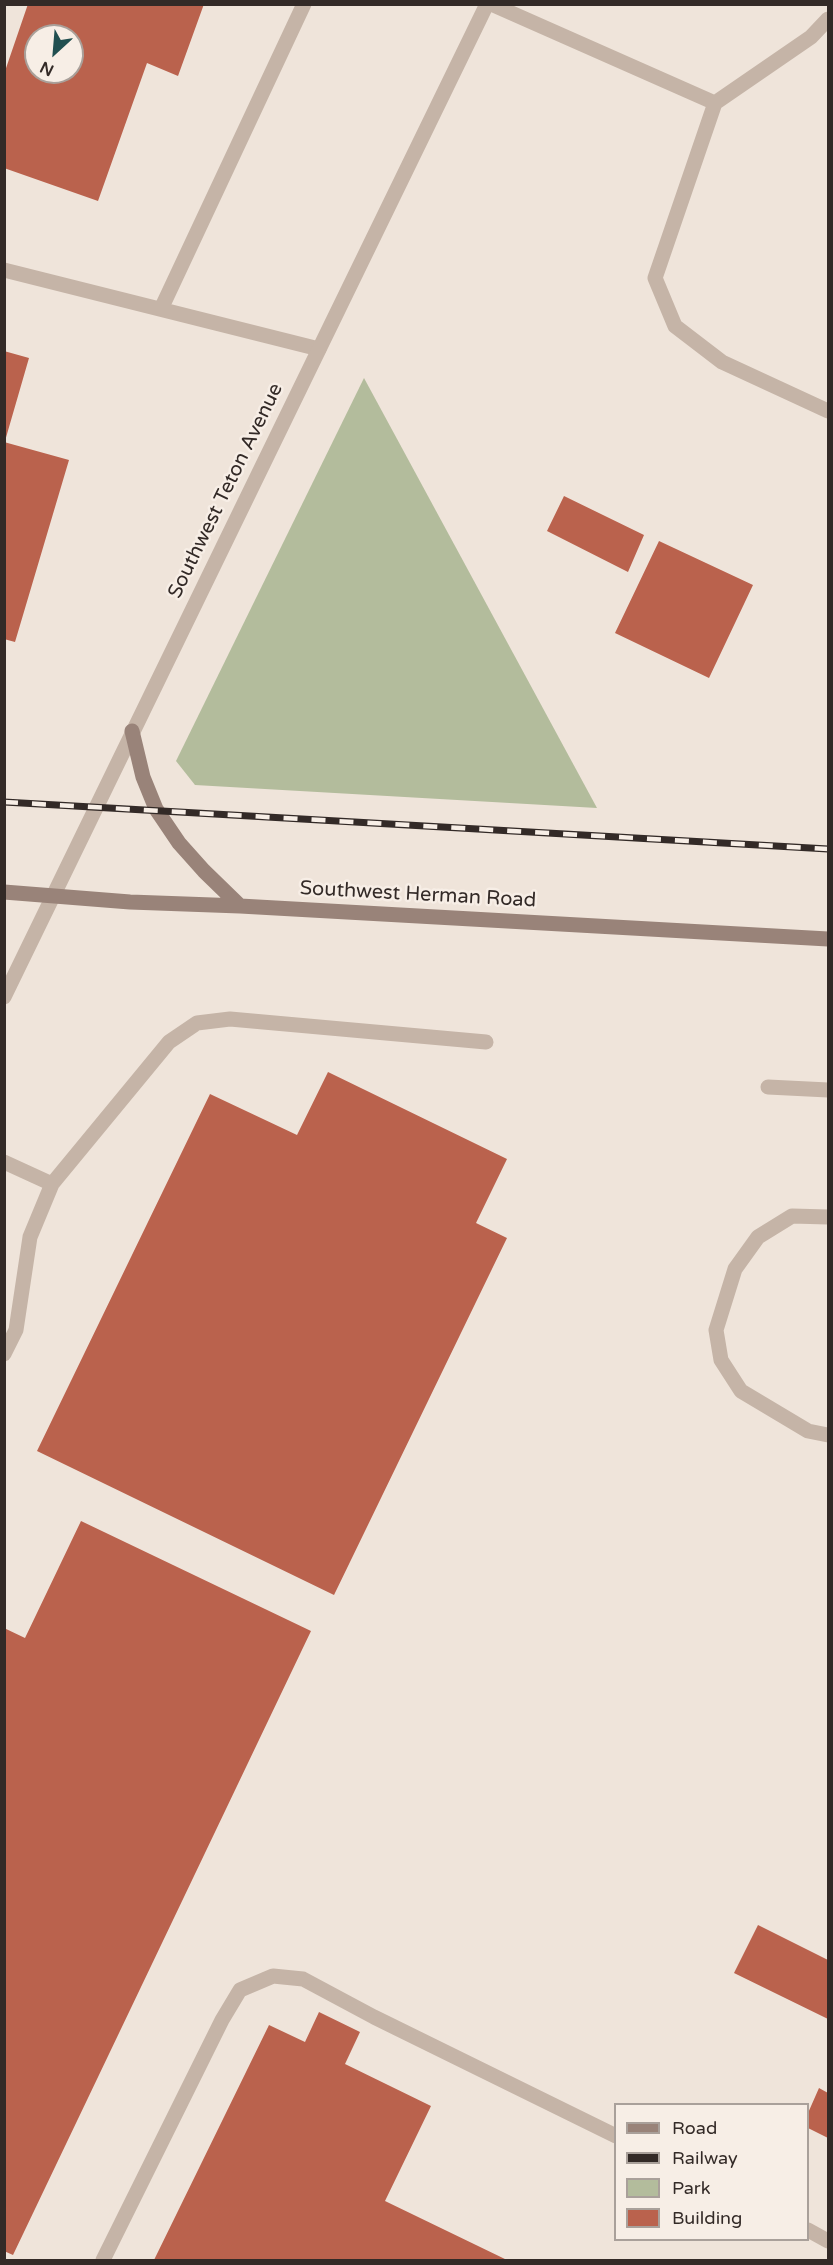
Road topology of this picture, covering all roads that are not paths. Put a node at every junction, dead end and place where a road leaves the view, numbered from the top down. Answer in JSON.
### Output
{"nodes":[{"id":1,"x":304,"y":4,"type":"edge"},
{"id":2,"x":489,"y":4,"type":"edge"},
{"id":3,"x":828,"y":19,"type":"edge"},
{"id":4,"x":715,"y":103,"type":"junction"},
{"id":5,"x":4,"y":270,"type":"edge"},
{"id":6,"x":161,"y":309,"type":"junction"},
{"id":7,"x":319,"y":349,"type":"junction"},
{"id":8,"x":828,"y":411,"type":"edge"},
{"id":9,"x":132,"y":731,"type":"junction"},
{"id":10,"x":4,"y":892,"type":"edge"},
{"id":11,"x":54,"y":896,"type":"junction"},
{"id":12,"x":240,"y":906,"type":"junction"},
{"id":13,"x":828,"y":939,"type":"edge"},
{"id":14,"x":4,"y":997,"type":"edge"},
{"id":15,"x":486,"y":1042,"type":"dead end"},
{"id":16,"x":768,"y":1087,"type":"dead end"},
{"id":17,"x":828,"y":1090,"type":"edge"},
{"id":18,"x":4,"y":1162,"type":"edge"},
{"id":19,"x":52,"y":1184,"type":"junction"},
{"id":20,"x":828,"y":1217,"type":"edge"},
{"id":21,"x":4,"y":1354,"type":"edge"},
{"id":22,"x":828,"y":1435,"type":"edge"},
{"id":23,"x":614,"y":2136,"type":"edge"},
{"id":24,"x":809,"y":2231,"type":"edge"},
{"id":25,"x":828,"y":2241,"type":"edge"},
{"id":26,"x":103,"y":2260,"type":"edge"}],
"edges":[{"from":1,"to":6,"type":"street"},
{"from":2,"to":4,"type":"street"},
{"from":2,"to":7,"type":"street","name":"Southwest Teton Avenue"},
{"from":3,"to":4,"type":"street"},
{"from":4,"to":8,"type":"street"},
{"from":5,"to":6,"type":"street"},
{"from":6,"to":7,"type":"street"},
{"from":7,"to":9,"type":"street","name":"Southwest Teton Avenue"},
{"from":9,"to":11,"type":"street","name":"Southwest Teton Avenue"},
{"from":9,"to":12,"type":"main road"},
{"from":10,"to":11,"type":"main road","name":"Southwest Herman Road"},
{"from":11,"to":12,"type":"main road","name":"Southwest Herman Road"},
{"from":11,"to":14,"type":"street","name":"Southwest Teton Avenue"},
{"from":12,"to":13,"type":"main road","name":"Southwest Herman Road"},
{"from":15,"to":19,"type":"street"},
{"from":16,"to":17,"type":"street"},
{"from":18,"to":19,"type":"street"},
{"from":19,"to":21,"type":"street"},
{"from":20,"to":22,"type":"street"},
{"from":23,"to":26,"type":"street"},
{"from":24,"to":25,"type":"street"}]}
